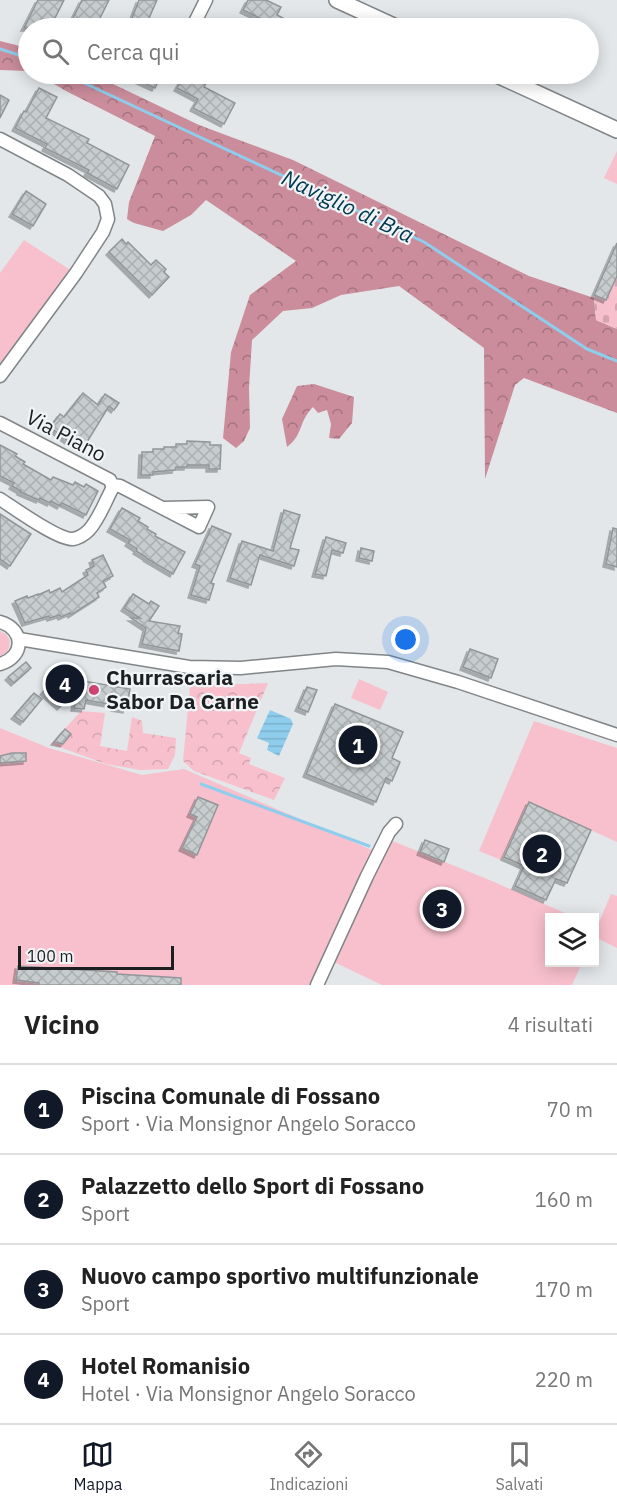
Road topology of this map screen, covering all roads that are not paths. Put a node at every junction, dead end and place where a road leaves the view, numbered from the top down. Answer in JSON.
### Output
{"nodes":[{"id":1,"x":206,"y":0,"type":"edge"},
{"id":2,"x":336,"y":0,"type":"edge"},
{"id":3,"x":197,"y":18,"type":"edge"},
{"id":4,"x":376,"y":18,"type":"edge"},
{"id":5,"x":517,"y":84,"type":"edge"},
{"id":6,"x":617,"y":130,"type":"edge"},
{"id":7,"x":0,"y":139,"type":"edge"},
{"id":8,"x":0,"y":376,"type":"edge"},
{"id":9,"x":0,"y":423,"type":"edge"},
{"id":10,"x":112,"y":485,"type":"junction"},
{"id":11,"x":0,"y":499,"type":"edge"},
{"id":12,"x":164,"y":508,"type":"dead end"},
{"id":13,"x":0,"y":622,"type":"edge"},
{"id":14,"x":19,"y":639,"type":"junction"},
{"id":15,"x":0,"y":664,"type":"edge"},
{"id":16,"x":617,"y":735,"type":"edge"},
{"id":17,"x":396,"y":824,"type":"dead end"},
{"id":18,"x":317,"y":985,"type":"edge"}],
"edges":[{"from":1,"to":3,"type":"street"},
{"from":2,"to":4,"type":"main road"},
{"from":5,"to":6,"type":"main road"},
{"from":7,"to":8,"type":"street"},
{"from":9,"to":10,"type":"street","name":"Via Piano"},
{"from":10,"to":11,"type":"street","name":"Via Piano"},
{"from":10,"to":12,"type":"street","name":"Via Piano"},
{"from":13,"to":14,"type":"street"},
{"from":14,"to":15,"type":"street"},
{"from":14,"to":16,"type":"street"},
{"from":17,"to":18,"type":"street"}]}
